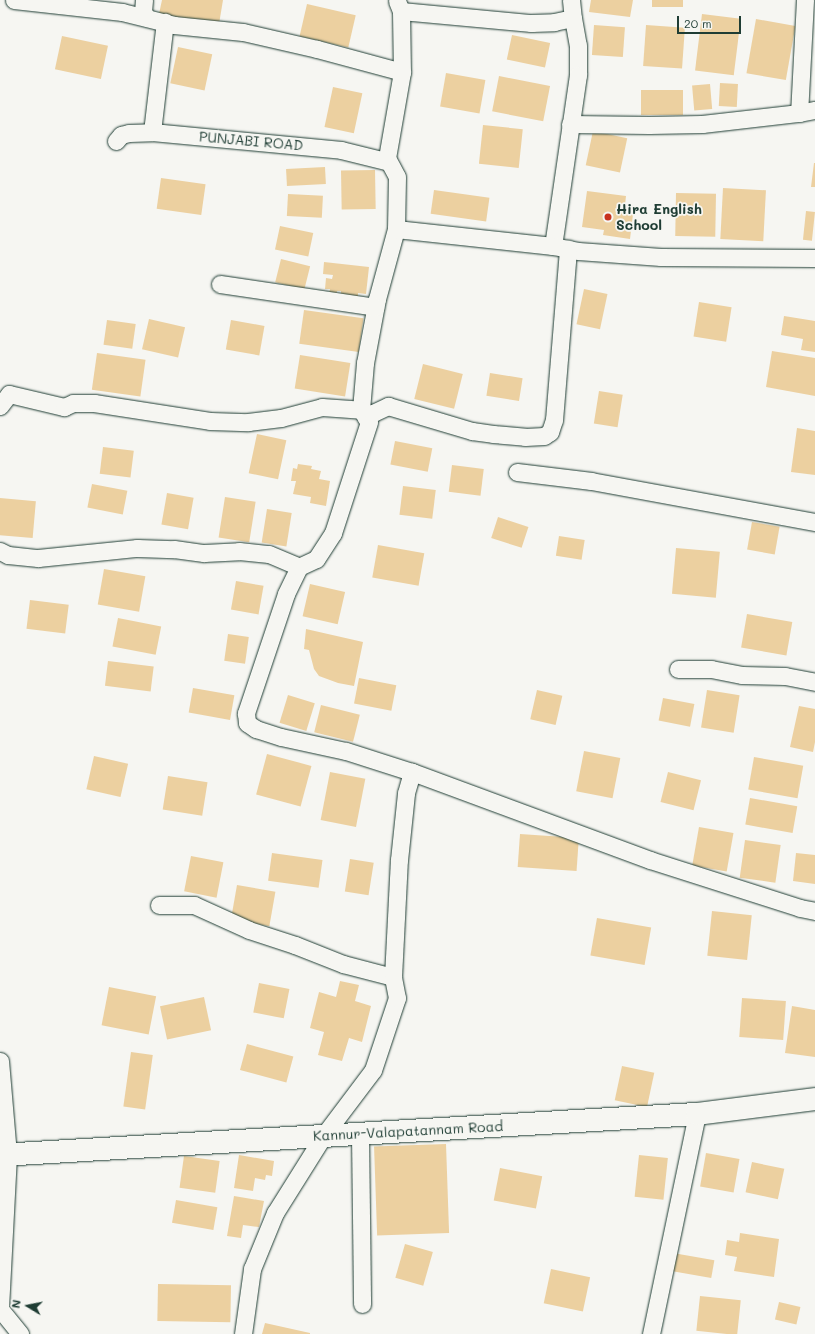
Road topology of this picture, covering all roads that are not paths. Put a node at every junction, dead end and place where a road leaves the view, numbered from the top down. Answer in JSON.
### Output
{"nodes":[{"id":1,"x":14,"y":0,"type":"edge"},
{"id":2,"x":144,"y":0,"type":"edge"},
{"id":3,"x":572,"y":0,"type":"edge"},
{"id":4,"x":805,"y":0,"type":"edge"},
{"id":5,"x":399,"y":5,"type":"edge"},
{"id":6,"x":147,"y":18,"type":"junction"},
{"id":7,"x":573,"y":18,"type":"junction"},
{"id":8,"x":164,"y":22,"type":"junction"},
{"id":9,"x":402,"y":72,"type":"junction"},
{"id":10,"x":807,"y":112,"type":"edge"},
{"id":11,"x":570,"y":124,"type":"junction"},
{"id":12,"x":152,"y":132,"type":"junction"},
{"id":13,"x":116,"y":141,"type":"dead end"},
{"id":14,"x":389,"y":162,"type":"junction"},
{"id":15,"x":396,"y":229,"type":"junction"},
{"id":16,"x":561,"y":248,"type":"junction"},
{"id":17,"x":815,"y":258,"type":"edge"},
{"id":18,"x":220,"y":284,"type":"dead end"},
{"id":19,"x":375,"y":307,"type":"junction"},
{"id":20,"x":0,"y":406,"type":"edge"},
{"id":21,"x":364,"y":414,"type":"junction"},
{"id":22,"x":517,"y":472,"type":"dead end"},
{"id":23,"x":815,"y":522,"type":"edge"},
{"id":24,"x":0,"y":552,"type":"edge"},
{"id":25,"x":300,"y":568,"type":"junction"},
{"id":26,"x":678,"y":668,"type":"dead end"},
{"id":27,"x":815,"y":682,"type":"edge"},
{"id":28,"x":412,"y":772,"type":"junction"},
{"id":29,"x":159,"y":905,"type":"dead end"},
{"id":30,"x":815,"y":911,"type":"edge"},
{"id":31,"x":393,"y":976,"type":"junction"},
{"id":32,"x":0,"y":1061,"type":"edge"},
{"id":33,"x":815,"y":1099,"type":"edge"},
{"id":34,"x":697,"y":1114,"type":"junction"},
{"id":35,"x":360,"y":1134,"type":"junction"},
{"id":36,"x":324,"y":1135,"type":"junction"},
{"id":37,"x":4,"y":1155,"type":"edge"},
{"id":38,"x":362,"y":1304,"type":"dead end"},
{"id":39,"x":20,"y":1334,"type":"edge"},
{"id":40,"x":243,"y":1334,"type":"edge"},
{"id":41,"x":651,"y":1334,"type":"edge"}],
"edges":[{"from":1,"to":6,"type":"street"},
{"from":2,"to":6,"type":"street"},
{"from":3,"to":7,"type":"street"},
{"from":4,"to":10,"type":"street"},
{"from":5,"to":7,"type":"street"},
{"from":5,"to":9,"type":"street"},
{"from":6,"to":8,"type":"street"},
{"from":7,"to":11,"type":"street"},
{"from":8,"to":9,"type":"street"},
{"from":8,"to":12,"type":"street"},
{"from":9,"to":14,"type":"street"},
{"from":10,"to":11,"type":"street"},
{"from":11,"to":16,"type":"street"},
{"from":12,"to":13,"type":"street","name":"PUNJABI ROAD"},
{"from":12,"to":14,"type":"street","name":"PUNJABI ROAD"},
{"from":14,"to":15,"type":"street"},
{"from":15,"to":16,"type":"street"},
{"from":15,"to":19,"type":"street"},
{"from":16,"to":17,"type":"street"},
{"from":16,"to":21,"type":"street"},
{"from":18,"to":19,"type":"street"},
{"from":19,"to":21,"type":"street"},
{"from":20,"to":21,"type":"street"},
{"from":21,"to":25,"type":"street"},
{"from":22,"to":23,"type":"street"},
{"from":24,"to":25,"type":"street"},
{"from":25,"to":28,"type":"street"},
{"from":26,"to":27,"type":"street"},
{"from":28,"to":30,"type":"street"},
{"from":28,"to":31,"type":"street"},
{"from":29,"to":31,"type":"street"},
{"from":31,"to":36,"type":"street"},
{"from":32,"to":37,"type":"street"},
{"from":33,"to":34,"type":"main road","name":"Kannur-Valapatannam Road"},
{"from":34,"to":35,"type":"main road","name":"Kannur-Valapatannam Road"},
{"from":34,"to":41,"type":"street"},
{"from":35,"to":36,"type":"main road","name":"Kannur-Valapatannam Road"},
{"from":35,"to":38,"type":"street"},
{"from":36,"to":37,"type":"main road","name":"Kannur-Valapatannam Road"},
{"from":36,"to":40,"type":"street"},
{"from":37,"to":39,"type":"street"}]}
